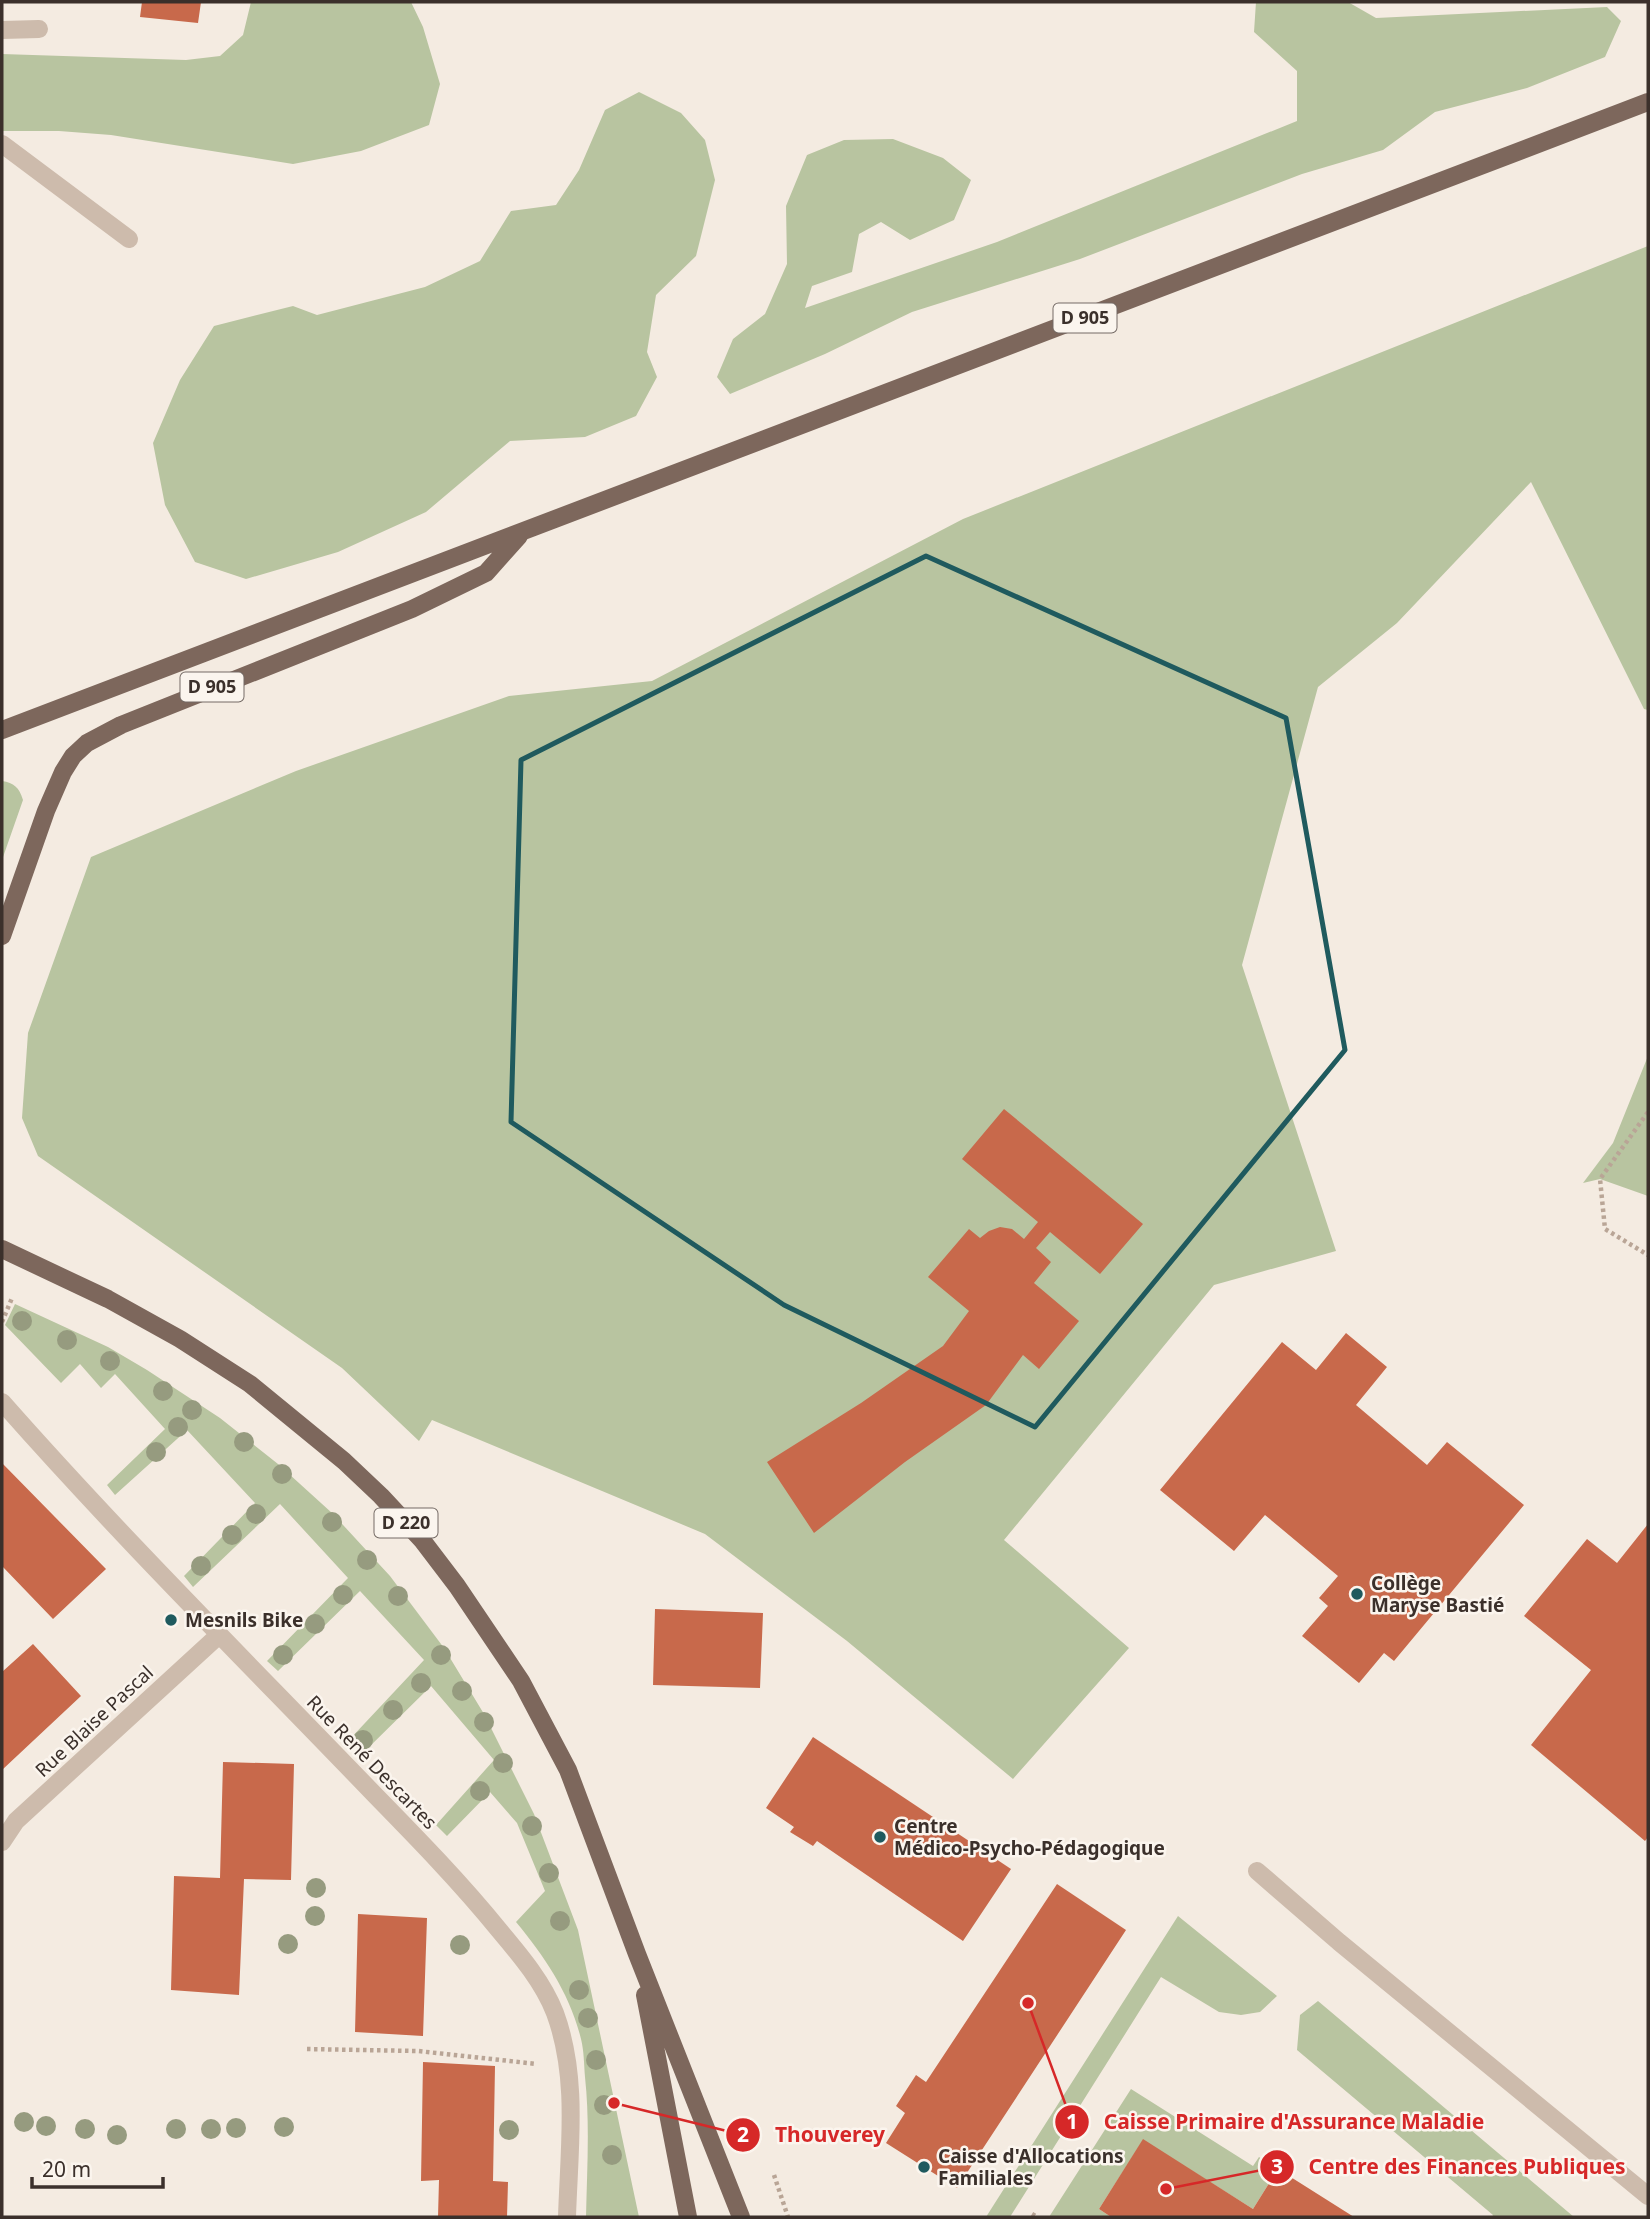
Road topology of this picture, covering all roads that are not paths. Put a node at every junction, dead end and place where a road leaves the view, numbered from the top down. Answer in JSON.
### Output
{"nodes":[{"id":1,"x":38,"y":29,"type":"dead end"},
{"id":2,"x":2,"y":30,"type":"edge"},
{"id":3,"x":1648,"y":102,"type":"edge"},
{"id":4,"x":2,"y":144,"type":"edge"},
{"id":5,"x":129,"y":239,"type":"dead end"},
{"id":6,"x":521,"y":534,"type":"junction"},
{"id":7,"x":2,"y":730,"type":"edge"},
{"id":8,"x":2,"y":936,"type":"edge"},
{"id":9,"x":2,"y":1249,"type":"edge"},
{"id":10,"x":2,"y":1402,"type":"edge"},
{"id":11,"x":219,"y":1635,"type":"junction"},
{"id":12,"x":2,"y":1842,"type":"edge"},
{"id":13,"x":1257,"y":1871,"type":"dead end"},
{"id":14,"x":638,"y":1954,"type":"junction"},
{"id":15,"x":1648,"y":2196,"type":"edge"},
{"id":16,"x":567,"y":2217,"type":"edge"},
{"id":17,"x":688,"y":2217,"type":"edge"},
{"id":18,"x":741,"y":2217,"type":"edge"}],
"edges":[{"from":1,"to":2,"type":"street"},
{"from":3,"to":6,"type":"main road","number":"D 905"},
{"from":4,"to":5,"type":"street"},
{"from":6,"to":7,"type":"main road","number":"D 905"},
{"from":6,"to":8,"type":"main road","number":"D 905"},
{"from":9,"to":14,"type":"main road","number":"D 220"},
{"from":10,"to":11,"type":"street","name":"Rue René Descartes"},
{"from":11,"to":12,"type":"street","name":"Rue Blaise Pascal"},
{"from":11,"to":16,"type":"street","name":"Rue René Descartes"},
{"from":13,"to":15,"type":"street"},
{"from":14,"to":17,"type":"main road"},
{"from":14,"to":18,"type":"main road"}]}
